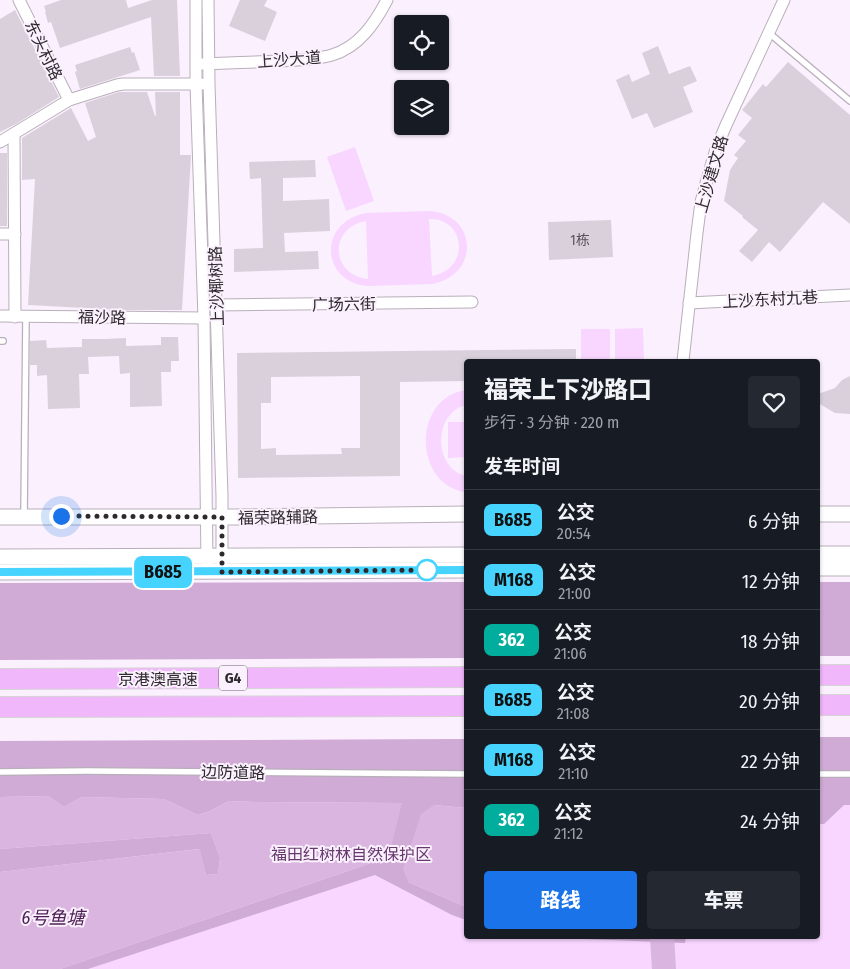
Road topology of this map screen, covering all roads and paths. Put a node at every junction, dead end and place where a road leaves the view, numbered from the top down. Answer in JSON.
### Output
{"nodes":[{"id":1,"x":19,"y":0,"type":"edge"},
{"id":2,"x":196,"y":0,"type":"edge"},
{"id":3,"x":208,"y":0,"type":"edge"},
{"id":4,"x":387,"y":0,"type":"edge"},
{"id":5,"x":784,"y":0,"type":"edge"},
{"id":6,"x":770,"y":33,"type":"junction"},
{"id":7,"x":196,"y":64,"type":"junction"},
{"id":8,"x":209,"y":64,"type":"junction"},
{"id":9,"x":196,"y":84,"type":"junction"},
{"id":10,"x":209,"y":84,"type":"junction"},
{"id":11,"x":69,"y":100,"type":"junction"},
{"id":12,"x":850,"y":101,"type":"edge"},
{"id":13,"x":14,"y":134,"type":"junction"},
{"id":14,"x":0,"y":142,"type":"edge"},
{"id":15,"x":0,"y":234,"type":"edge"},
{"id":16,"x":15,"y":234,"type":"junction"},
{"id":17,"x":850,"y":295,"type":"edge"},
{"id":18,"x":472,"y":302,"type":"dead end"},
{"id":19,"x":689,"y":303,"type":"junction"},
{"id":20,"x":217,"y":305,"type":"junction"},
{"id":21,"x":0,"y":316,"type":"edge"},
{"id":22,"x":20,"y":316,"type":"junction"},
{"id":23,"x":204,"y":318,"type":"junction"},
{"id":24,"x":683,"y":359,"type":"edge"},
{"id":25,"x":464,"y":514,"type":"edge"},
{"id":26,"x":820,"y":514,"type":"edge"},
{"id":27,"x":850,"y":514,"type":"edge"},
{"id":28,"x":24,"y":516,"type":"junction"},
{"id":29,"x":0,"y":517,"type":"edge"},
{"id":30,"x":214,"y":517,"type":"junction"},
{"id":31,"x":820,"y":554,"type":"edge"},
{"id":32,"x":850,"y":554,"type":"edge"},
{"id":33,"x":464,"y":555,"type":"edge"},
{"id":34,"x":0,"y":558,"type":"edge"},
{"id":35,"x":215,"y":564,"type":"junction"},
{"id":36,"x":820,"y":568,"type":"edge"},
{"id":37,"x":850,"y":568,"type":"edge"},
{"id":38,"x":464,"y":570,"type":"edge"},
{"id":39,"x":0,"y":572,"type":"edge"},
{"id":40,"x":820,"y":675,"type":"edge"},
{"id":41,"x":850,"y":675,"type":"edge"},
{"id":42,"x":464,"y":677,"type":"edge"},
{"id":43,"x":0,"y":679,"type":"edge"},
{"id":44,"x":820,"y":705,"type":"edge"},
{"id":45,"x":850,"y":705,"type":"edge"},
{"id":46,"x":464,"y":706,"type":"edge"},
{"id":47,"x":0,"y":707,"type":"edge"},
{"id":48,"x":0,"y":772,"type":"edge"},
{"id":49,"x":464,"y":774,"type":"edge"},
{"id":50,"x":820,"y":774,"type":"edge"},
{"id":51,"x":850,"y":774,"type":"edge"}],
"edges":[{"from":1,"to":11,"type":"street","name":"东头村路"},
{"from":2,"to":7,"type":"street","name":"上沙椰树路"},
{"from":3,"to":8,"type":"street","name":"上沙椰树路"},
{"from":4,"to":8,"type":"street","name":"上沙大道"},
{"from":5,"to":6,"type":"street","name":"上沙建文路"},
{"from":6,"to":12,"type":"lane"},
{"from":6,"to":19,"type":"street","name":"上沙建文路"},
{"from":7,"to":8,"type":"street","name":"上沙大道"},
{"from":7,"to":9,"type":"street","name":"上沙椰树路"},
{"from":8,"to":10,"type":"street","name":"上沙椰树路"},
{"from":9,"to":10,"type":"street"},
{"from":9,"to":11,"type":"street"},
{"from":9,"to":23,"type":"street","name":"上沙椰树路"},
{"from":10,"to":20,"type":"street","name":"上沙椰树路"},
{"from":11,"to":13,"type":"street"},
{"from":13,"to":14,"type":"street"},
{"from":13,"to":16,"type":"street"},
{"from":15,"to":16,"type":"street"},
{"from":16,"to":22,"type":"street"},
{"from":17,"to":19,"type":"street","name":"上沙东村九巷"},
{"from":18,"to":20,"type":"street","name":"广场六街"},
{"from":19,"to":24,"type":"street","name":"上沙建文路"},
{"from":20,"to":30,"type":"street","name":"上沙椰树路"},
{"from":21,"to":22,"type":"street","name":"福沙路"},
{"from":22,"to":23,"type":"street","name":"福沙路"},
{"from":22,"to":28,"type":"lane"},
{"from":23,"to":30,"type":"street","name":"上沙椰树路"},
{"from":25,"to":30,"type":"main road","name":"福荣路辅路"},
{"from":26,"to":27,"type":"main road"},
{"from":28,"to":29,"type":"main road","name":"福荣路辅路"},
{"from":28,"to":30,"type":"main road","name":"福荣路辅路"},
{"from":30,"to":35,"type":"street","name":"上沙椰树路"},
{"from":31,"to":32,"type":"main road"},
{"from":33,"to":35,"type":"main road"},
{"from":34,"to":35,"type":"main road"},
{"from":35,"to":38,"type":"main road"},
{"from":35,"to":39,"type":"main road"},
{"from":36,"to":37,"type":"main road"},
{"from":40,"to":41,"type":"highway"},
{"from":42,"to":43,"type":"highway","name":"京港澳高速","number":"G4"},
{"from":44,"to":45,"type":"highway"},
{"from":46,"to":47,"type":"highway","name":"京港澳高速","number":"G4"},
{"from":48,"to":49,"type":"lane","name":"边防道路"},
{"from":50,"to":51,"type":"lane"}]}
